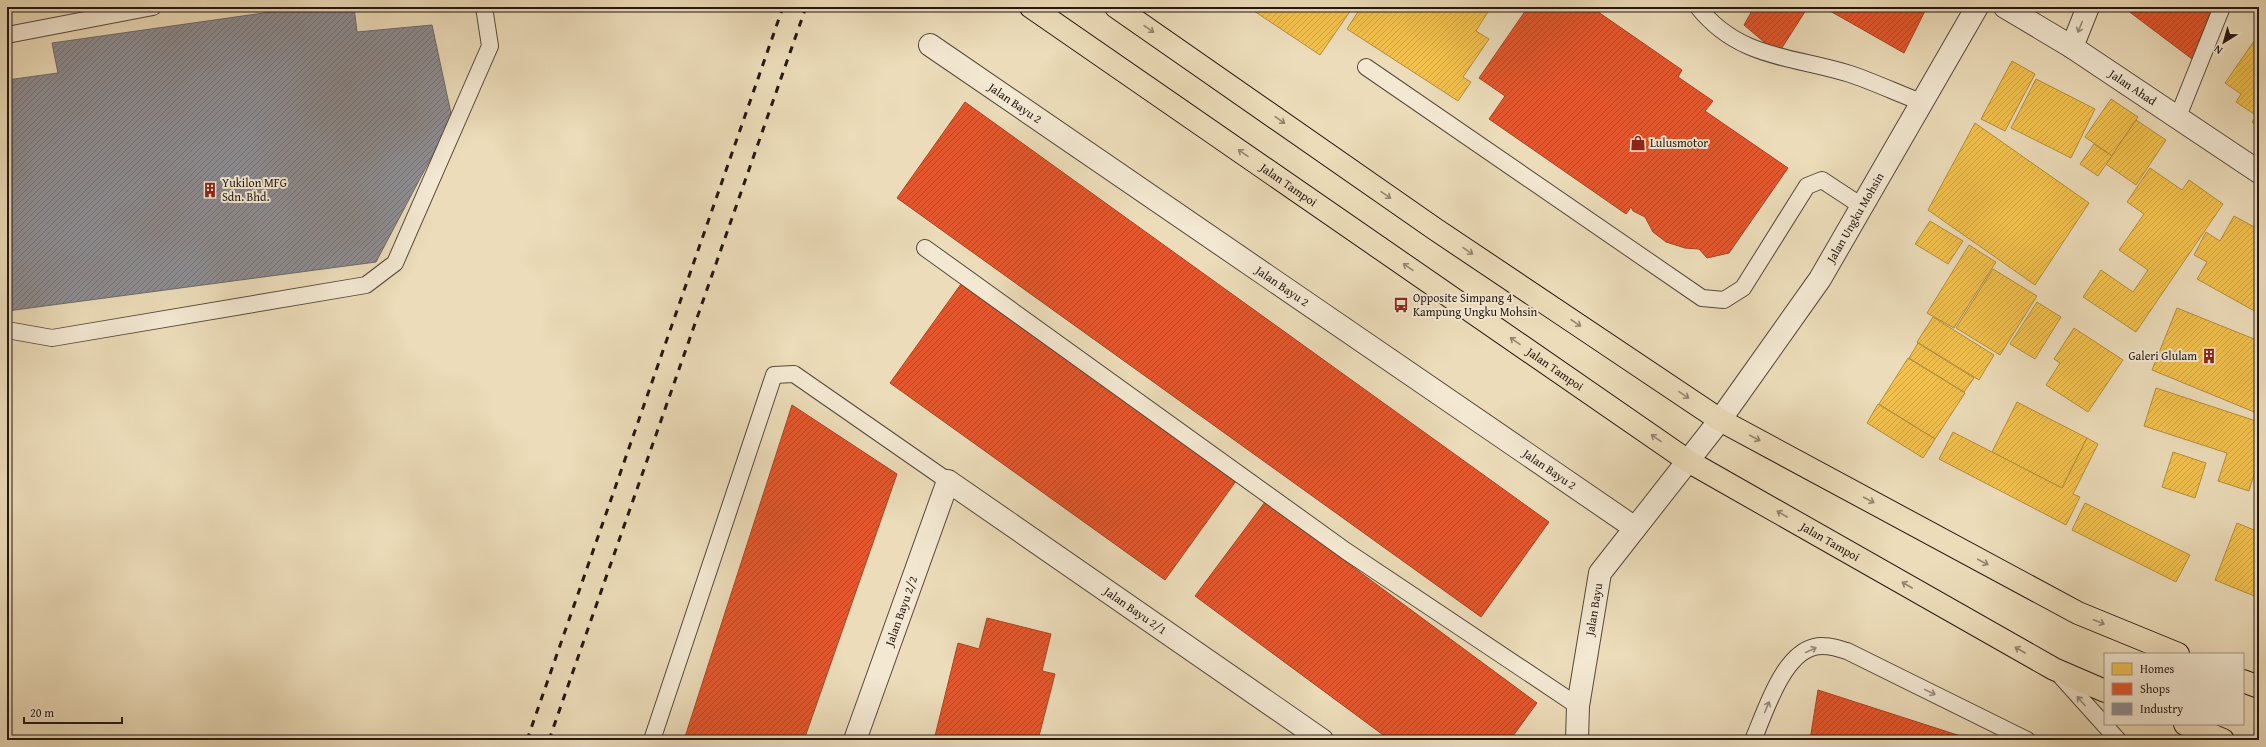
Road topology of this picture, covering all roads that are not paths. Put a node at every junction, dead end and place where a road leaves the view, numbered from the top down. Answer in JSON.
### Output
{"nodes":[{"id":1,"x":153,"y":7,"type":"edge"},
{"id":2,"x":484,"y":7,"type":"edge"},
{"id":3,"x":1031,"y":7,"type":"edge"},
{"id":4,"x":1116,"y":7,"type":"edge"},
{"id":5,"x":1698,"y":7,"type":"edge"},
{"id":6,"x":1977,"y":7,"type":"edge"},
{"id":7,"x":2005,"y":7,"type":"edge"},
{"id":8,"x":2088,"y":7,"type":"edge"},
{"id":9,"x":2222,"y":7,"type":"edge"},
{"id":10,"x":7,"y":36,"type":"edge"},
{"id":11,"x":930,"y":46,"type":"dead end"},
{"id":12,"x":2072,"y":47,"type":"junction"},
{"id":13,"x":1366,"y":66,"type":"dead end"},
{"id":14,"x":1921,"y":102,"type":"junction"},
{"id":15,"x":2177,"y":119,"type":"junction"},
{"id":16,"x":2259,"y":172,"type":"edge"},
{"id":17,"x":1863,"y":207,"type":"junction"},
{"id":18,"x":925,"y":248,"type":"dead end"},
{"id":19,"x":7,"y":330,"type":"edge"},
{"id":20,"x":1720,"y":420,"type":"junction"},
{"id":21,"x":1688,"y":460,"type":"junction"},
{"id":22,"x":948,"y":481,"type":"junction"},
{"id":23,"x":1634,"y":528,"type":"junction"},
{"id":24,"x":2176,"y":653,"type":"edge"},
{"id":25,"x":2054,"y":669,"type":"junction"},
{"id":26,"x":2244,"y":681,"type":"edge"},
{"id":27,"x":2259,"y":687,"type":"edge"},
{"id":28,"x":2104,"y":691,"type":"edge"},
{"id":29,"x":1578,"y":706,"type":"junction"},
{"id":30,"x":2104,"y":724,"type":"edge"},
{"id":31,"x":2104,"y":725,"type":"edge"},
{"id":32,"x":2187,"y":725,"type":"edge"},
{"id":33,"x":652,"y":740,"type":"edge"},
{"id":34,"x":855,"y":740,"type":"edge"},
{"id":35,"x":1322,"y":740,"type":"edge"},
{"id":36,"x":1578,"y":740,"type":"edge"},
{"id":37,"x":1753,"y":740,"type":"edge"},
{"id":38,"x":2027,"y":740,"type":"edge"},
{"id":39,"x":2118,"y":740,"type":"edge"},
{"id":40,"x":2223,"y":740,"type":"edge"}],
"edges":[{"from":1,"to":10,"type":"lane"},
{"from":2,"to":19,"type":"lane"},
{"from":21,"to":3,"type":"main road","name":"Jalan Tampoi","one_way":true},
{"from":4,"to":20,"type":"main road","one_way":true},
{"from":5,"to":14,"type":"lane"},
{"from":6,"to":14,"type":"street","name":"Jalan Ungku Mohsin"},
{"from":7,"to":12,"type":"street","name":"Jalan Ahad"},
{"from":8,"to":12,"type":"street","one_way":true},
{"from":9,"to":15,"type":"lane"},
{"from":11,"to":23,"type":"street","name":"Jalan Bayu 2"},
{"from":12,"to":15,"type":"street","name":"Jalan Ahad"},
{"from":13,"to":17,"type":"lane"},
{"from":14,"to":17,"type":"street","name":"Jalan Ungku Mohsin"},
{"from":15,"to":16,"type":"street","name":"Jalan Ahad"},
{"from":17,"to":20,"type":"street","name":"Jalan Ungku Mohsin"},
{"from":18,"to":29,"type":"lane"},
{"from":20,"to":21,"type":"street","name":"Jalan Ungku Mohsin"},
{"from":20,"to":24,"type":"main road","one_way":true},
{"from":21,"to":23,"type":"street","name":"Jalan Bayu"},
{"from":25,"to":21,"type":"main road","name":"Jalan Tampoi","one_way":true},
{"from":22,"to":33,"type":"lane"},
{"from":22,"to":34,"type":"street","name":"Jalan Bayu 2/2"},
{"from":22,"to":35,"type":"street","name":"Jalan Bayu 2/1"},
{"from":23,"to":29,"type":"street","name":"Jalan Bayu"},
{"from":25,"to":28,"type":"main road","name":"Jalan Tampoi"},
{"from":30,"to":25,"type":"lane","one_way":true},
{"from":26,"to":27,"type":"main road"},
{"from":29,"to":36,"type":"street","name":"Jalan Bayu"},
{"from":39,"to":31,"type":"lane","one_way":true},
{"from":32,"to":40,"type":"main road"},
{"from":37,"to":38,"type":"lane","one_way":true}]}
